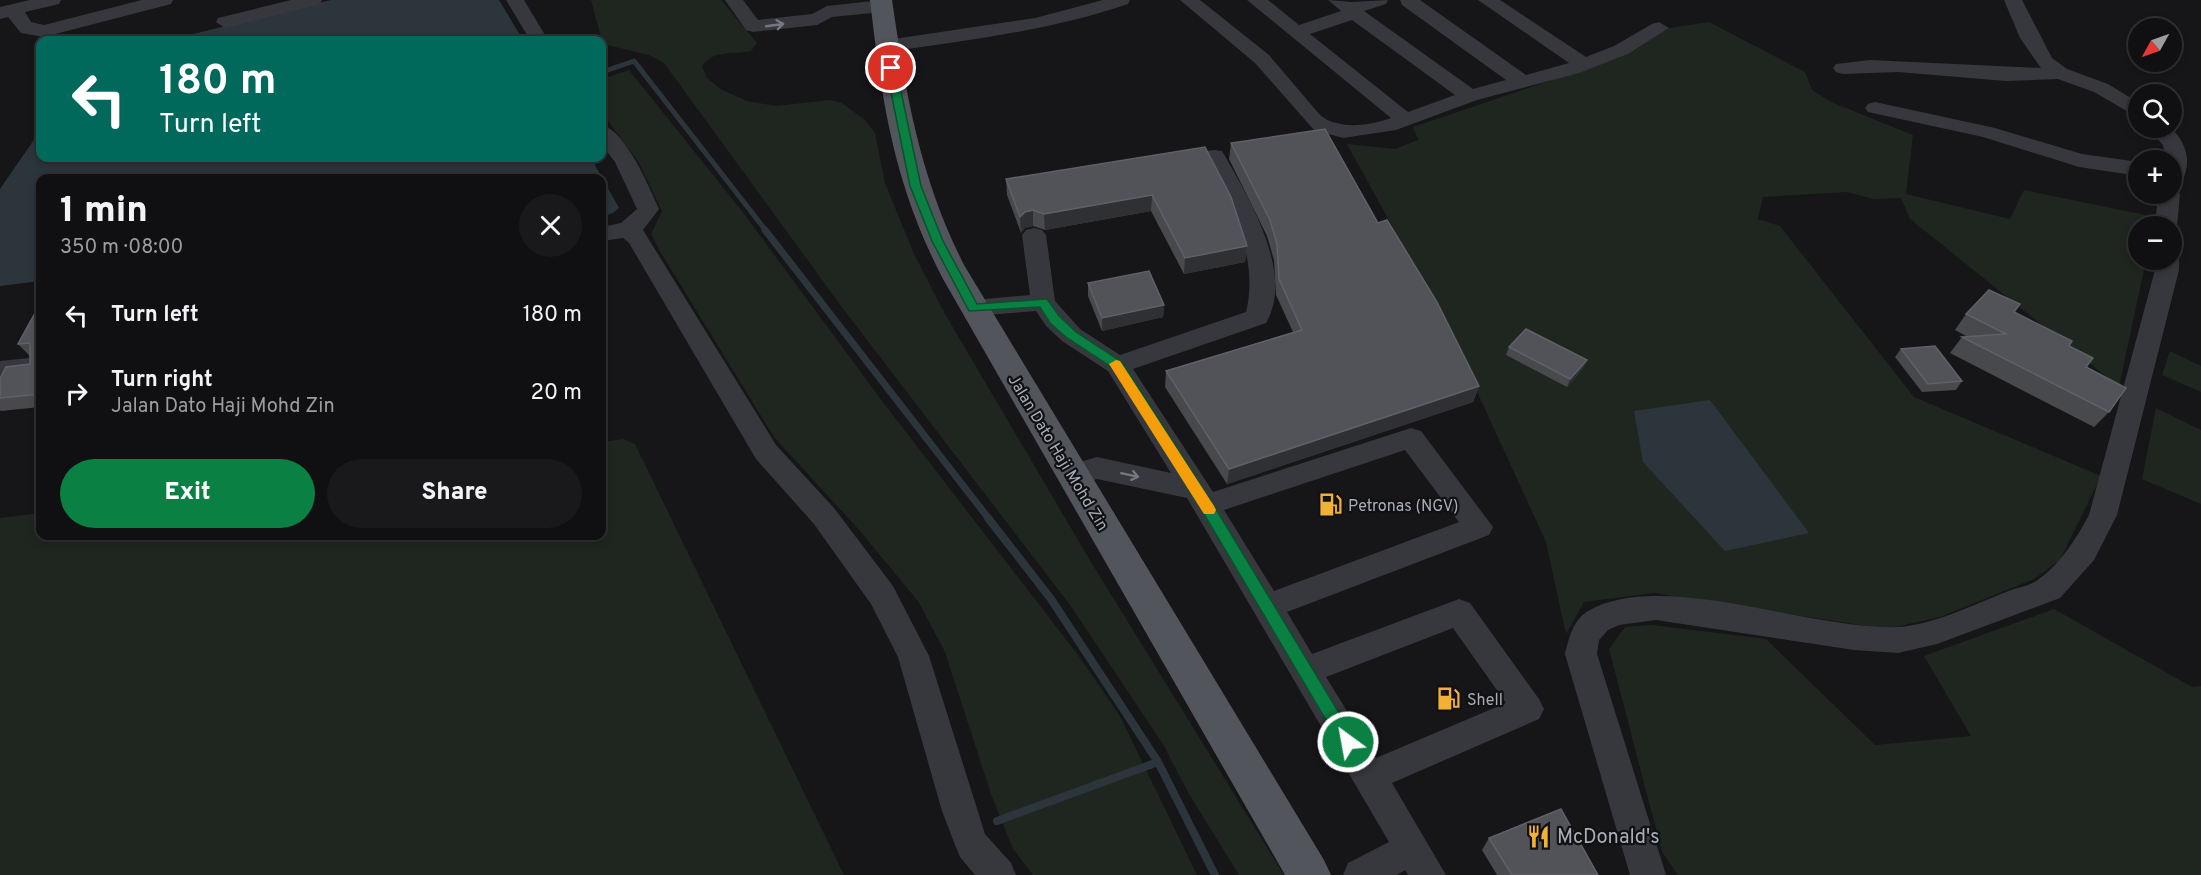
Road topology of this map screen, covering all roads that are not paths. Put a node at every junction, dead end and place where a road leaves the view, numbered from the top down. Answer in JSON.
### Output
{"nodes":[{"id":1,"x":52,"y":0,"type":"edge"},
{"id":2,"x":164,"y":0,"type":"edge"},
{"id":3,"x":313,"y":0,"type":"edge"},
{"id":4,"x":515,"y":0,"type":"edge"},
{"id":5,"x":734,"y":0,"type":"edge"},
{"id":6,"x":1121,"y":0,"type":"edge"},
{"id":7,"x":1189,"y":0,"type":"edge"},
{"id":8,"x":1256,"y":0,"type":"edge"},
{"id":9,"x":1379,"y":0,"type":"edge"},
{"id":10,"x":1487,"y":0,"type":"edge"},
{"id":11,"x":2013,"y":0,"type":"edge"},
{"id":12,"x":1410,"y":1,"type":"edge"},
{"id":13,"x":882,"y":3,"type":"edge"},
{"id":14,"x":826,"y":6,"type":"edge"},
{"id":15,"x":1347,"y":7,"type":"edge"},
{"id":16,"x":7,"y":11,"type":"edge"},
{"id":17,"x":225,"y":22,"type":"dead end"},
{"id":18,"x":1659,"y":28,"type":"dead end"},
{"id":19,"x":537,"y":36,"type":"edge"},
{"id":20,"x":887,"y":46,"type":"junction"},
{"id":21,"x":1287,"y":47,"type":"junction"},
{"id":22,"x":1584,"y":64,"type":"junction"},
{"id":23,"x":1843,"y":68,"type":"dead end"},
{"id":24,"x":2060,"y":73,"type":"junction"},
{"id":25,"x":1522,"y":82,"type":"junction"},
{"id":26,"x":1470,"y":96,"type":"junction"},
{"id":27,"x":2128,"y":105,"type":"edge"},
{"id":28,"x":1875,"y":108,"type":"dead end"},
{"id":29,"x":1406,"y":120,"type":"junction"},
{"id":30,"x":606,"y":136,"type":"edge"},
{"id":31,"x":1214,"y":156,"type":"dead end"},
{"id":32,"x":2201,"y":166,"type":"edge"},
{"id":33,"x":2128,"y":167,"type":"edge"},
{"id":34,"x":2182,"y":172,"type":"edge"},
{"id":35,"x":614,"y":232,"type":"edge"},
{"id":36,"x":1034,"y":235,"type":"dead end"},
{"id":37,"x":2167,"y":270,"type":"edge"},
{"id":38,"x":1043,"y":302,"type":"junction"},
{"id":39,"x":974,"y":308,"type":"junction"},
{"id":40,"x":1117,"y":365,"type":"junction"},
{"id":41,"x":36,"y":366,"type":"edge"},
{"id":42,"x":0,"y":370,"type":"edge"},
{"id":43,"x":1074,"y":475,"type":"junction"},
{"id":44,"x":1201,"y":497,"type":"junction"},
{"id":45,"x":1266,"y":607,"type":"junction"},
{"id":46,"x":1304,"y":672,"type":"junction"},
{"id":47,"x":1369,"y":777,"type":"junction"},
{"id":48,"x":1420,"y":862,"type":"edge"},
{"id":49,"x":998,"y":875,"type":"edge"},
{"id":50,"x":1309,"y":875,"type":"edge"},
{"id":51,"x":1361,"y":875,"type":"edge"},
{"id":52,"x":1648,"y":875,"type":"edge"}],
"edges":[{"from":1,"to":16,"type":"street"},
{"from":2,"to":16,"type":"street"},
{"from":3,"to":17,"type":"street"},
{"from":4,"to":19,"type":"street"},
{"from":5,"to":14,"type":"street","one_way":true},
{"from":6,"to":20,"type":"street"},
{"from":7,"to":21,"type":"street"},
{"from":8,"to":21,"type":"street"},
{"from":9,"to":15,"type":"street"},
{"from":10,"to":22,"type":"street"},
{"from":11,"to":24,"type":"street"},
{"from":12,"to":25,"type":"street"},
{"from":13,"to":14,"type":"street"},
{"from":13,"to":20,"type":"main road","name":"Jalan Dato Haji Mohd Zin"},
{"from":15,"to":21,"type":"street"},
{"from":15,"to":26,"type":"street"},
{"from":18,"to":22,"type":"street"},
{"from":20,"to":39,"type":"main road","name":"Jalan Dato Haji Mohd Zin"},
{"from":21,"to":29,"type":"street"},
{"from":21,"to":29,"type":"street"},
{"from":22,"to":25,"type":"street"},
{"from":23,"to":24,"type":"street"},
{"from":24,"to":27,"type":"street"},
{"from":25,"to":26,"type":"street"},
{"from":26,"to":29,"type":"street"},
{"from":28,"to":33,"type":"street"},
{"from":30,"to":35,"type":"street"},
{"from":31,"to":40,"type":"street"},
{"from":32,"to":34,"type":"street"},
{"from":35,"to":49,"type":"street"},
{"from":36,"to":38,"type":"street"},
{"from":37,"to":52,"type":"street"},
{"from":38,"to":39,"type":"street"},
{"from":38,"to":40,"type":"street"},
{"from":39,"to":43,"type":"main road","name":"Jalan Dato Haji Mohd Zin"},
{"from":40,"to":44,"type":"street"},
{"from":41,"to":42,"type":"street"},
{"from":43,"to":44,"type":"street","one_way":true},
{"from":43,"to":50,"type":"main road","name":"Jalan Dato Haji Mohd Zin"},
{"from":44,"to":45,"type":"street"},
{"from":44,"to":45,"type":"street"},
{"from":45,"to":46,"type":"street"},
{"from":46,"to":47,"type":"street"},
{"from":46,"to":47,"type":"street"},
{"from":47,"to":48,"type":"street"},
{"from":48,"to":51,"type":"street"}]}
